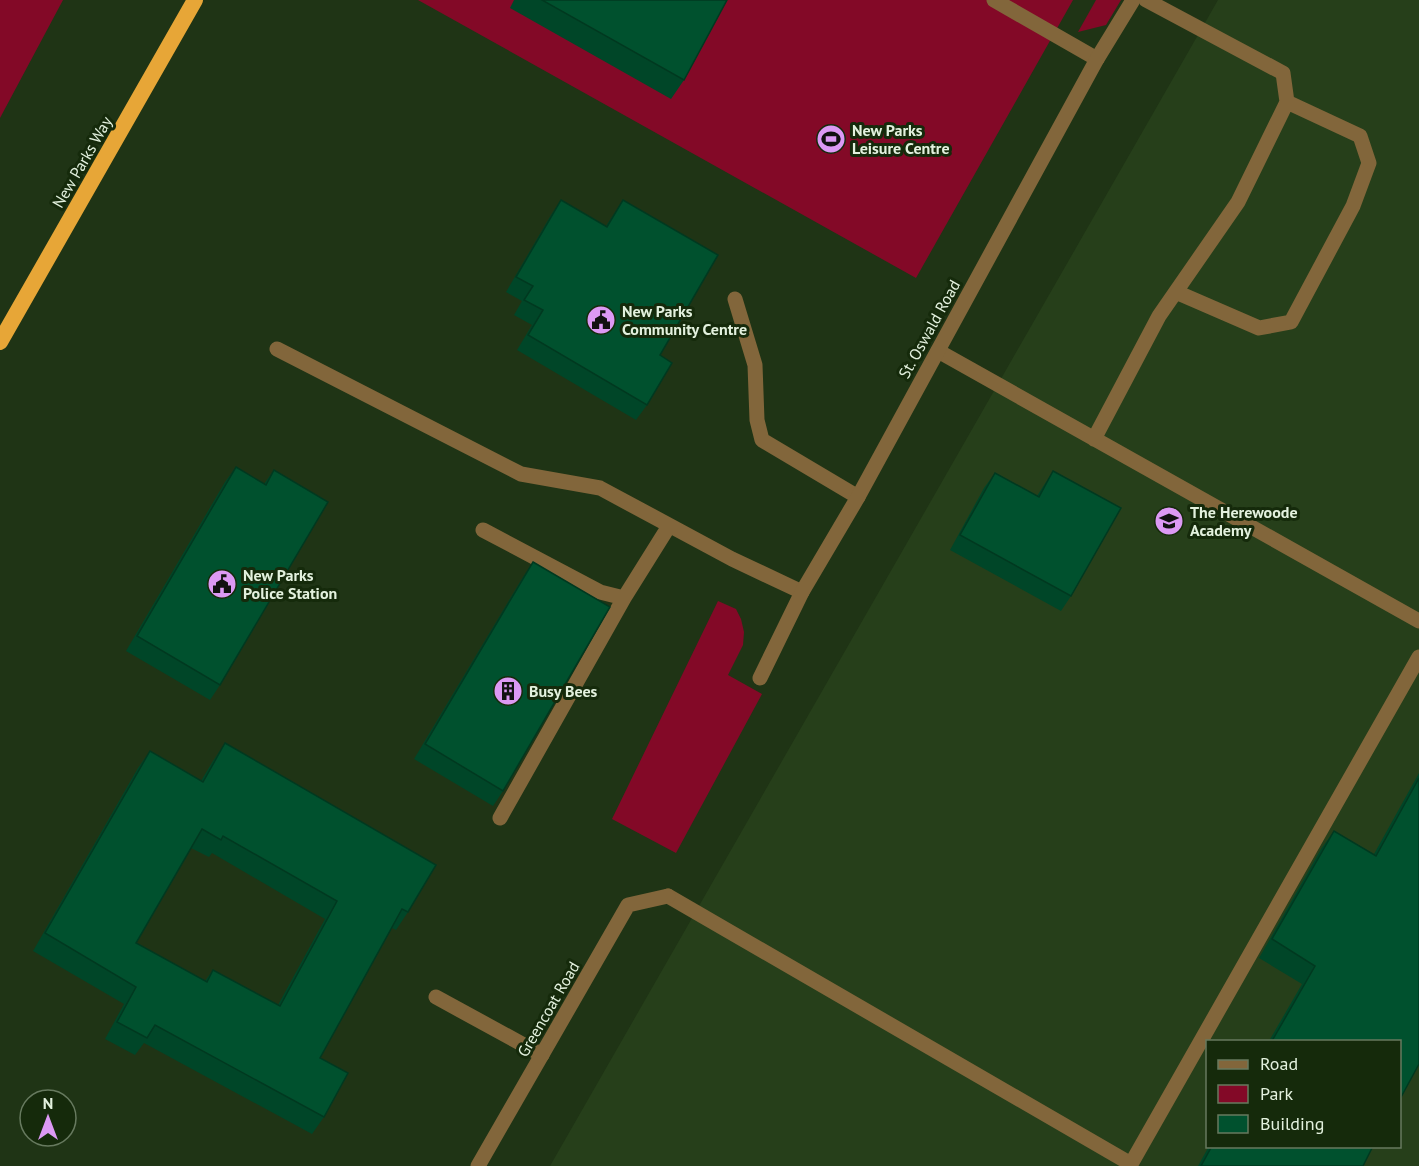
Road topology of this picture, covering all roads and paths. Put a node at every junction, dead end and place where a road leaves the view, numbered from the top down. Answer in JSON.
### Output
{"nodes":[{"id":1,"x":195,"y":0,"type":"edge"},
{"id":2,"x":994,"y":0,"type":"edge"},
{"id":3,"x":1133,"y":0,"type":"edge"},
{"id":4,"x":1146,"y":0,"type":"edge"},
{"id":5,"x":1097,"y":59,"type":"junction"},
{"id":6,"x":1287,"y":102,"type":"junction"},
{"id":7,"x":1176,"y":292,"type":"junction"},
{"id":8,"x":735,"y":299,"type":"dead end"},
{"id":9,"x":0,"y":342,"type":"edge"},
{"id":10,"x":277,"y":349,"type":"dead end"},
{"id":11,"x":938,"y":351,"type":"junction"},
{"id":12,"x":1094,"y":439,"type":"junction"},
{"id":13,"x":858,"y":497,"type":"junction"},
{"id":14,"x":669,"y":526,"type":"junction"},
{"id":15,"x":483,"y":530,"type":"dead end"},
{"id":16,"x":802,"y":592,"type":"junction"},
{"id":17,"x":624,"y":598,"type":"junction"},
{"id":18,"x":1419,"y":621,"type":"edge"},
{"id":19,"x":1419,"y":657,"type":"edge"},
{"id":20,"x":760,"y":678,"type":"dead end"},
{"id":21,"x":500,"y":818,"type":"edge"},
{"id":22,"x":436,"y":997,"type":"dead end"},
{"id":23,"x":542,"y":1055,"type":"junction"},
{"id":24,"x":478,"y":1166,"type":"edge"}],
"edges":[{"from":1,"to":9,"type":"highway","name":"New Parks Way"},
{"from":2,"to":5,"type":"street"},
{"from":3,"to":5,"type":"street","name":"St. Oswald Road"},
{"from":4,"to":6,"type":"street"},
{"from":5,"to":11,"type":"street","name":"St. Oswald Road"},
{"from":6,"to":7,"type":"street"},
{"from":6,"to":7,"type":"street"},
{"from":7,"to":12,"type":"street"},
{"from":8,"to":13,"type":"street"},
{"from":10,"to":14,"type":"street"},
{"from":11,"to":12,"type":"street"},
{"from":11,"to":13,"type":"street","name":"St. Oswald Road"},
{"from":12,"to":18,"type":"street"},
{"from":13,"to":16,"type":"street","name":"St. Oswald Road"},
{"from":14,"to":16,"type":"street"},
{"from":14,"to":17,"type":"street"},
{"from":15,"to":17,"type":"street"},
{"from":16,"to":20,"type":"street","name":"St. Oswald Road"},
{"from":17,"to":21,"type":"street"},
{"from":19,"to":23,"type":"street","name":"Greencoat Road"},
{"from":22,"to":23,"type":"street"},
{"from":23,"to":24,"type":"street","name":"Greencoat Road"}]}
